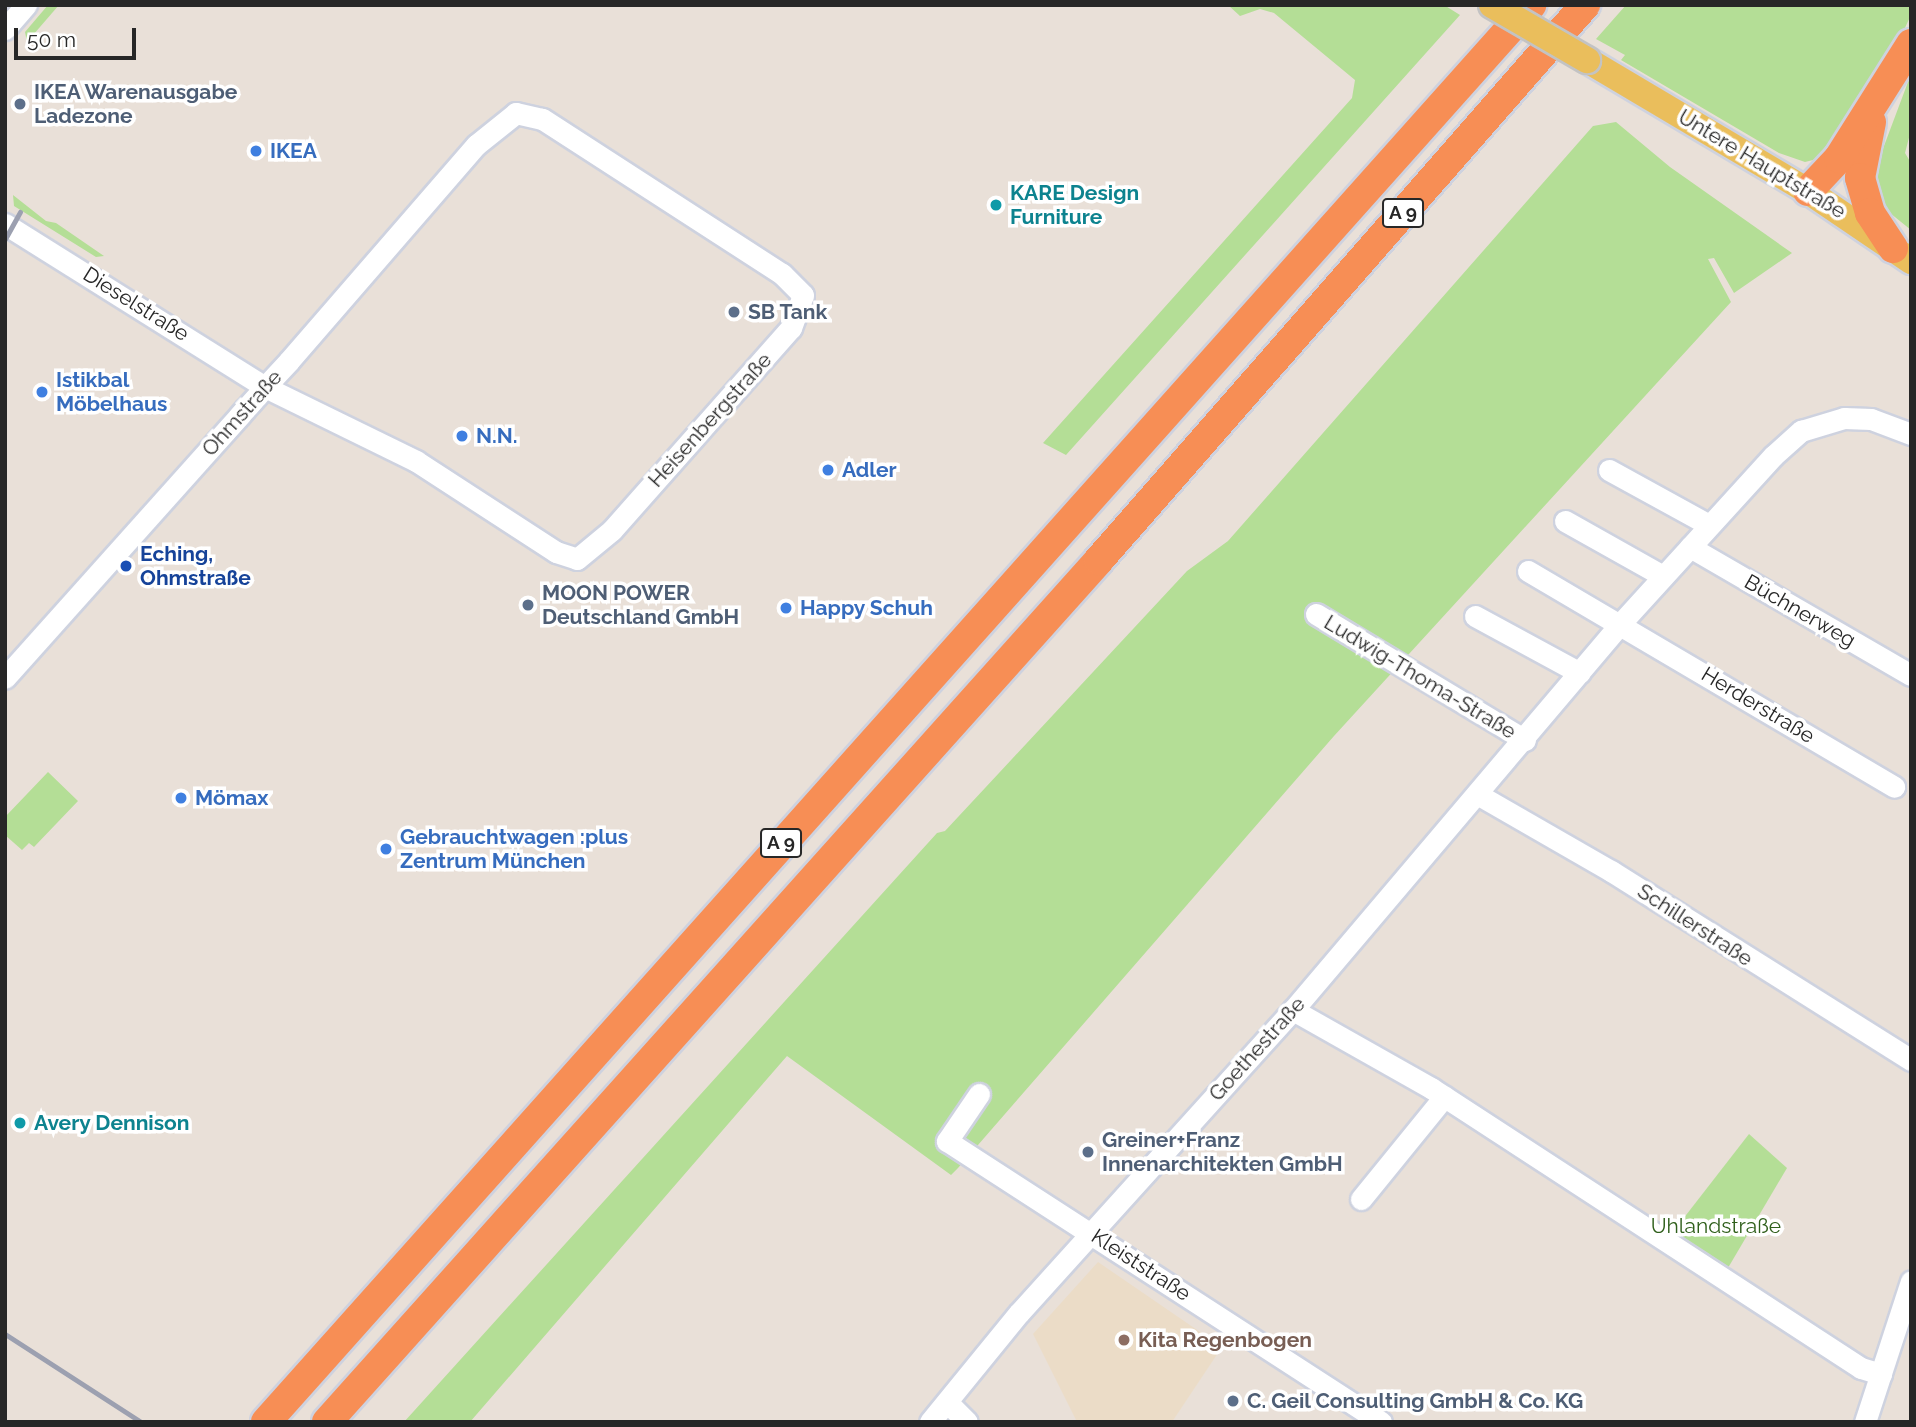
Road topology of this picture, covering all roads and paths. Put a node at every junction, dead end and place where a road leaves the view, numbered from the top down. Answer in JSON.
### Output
{"nodes":[{"id":1,"x":26,"y":5,"type":"edge"},
{"id":2,"x":1492,"y":5,"type":"edge"},
{"id":3,"x":1531,"y":5,"type":"edge"},
{"id":4,"x":1585,"y":5,"type":"edge"},
{"id":5,"x":5,"y":29,"type":"edge"},
{"id":6,"x":1911,"y":44,"type":"edge"},
{"id":7,"x":1875,"y":104,"type":"junction"},
{"id":8,"x":476,"y":145,"type":"joint"},
{"id":9,"x":1862,"y":163,"type":"junction"},
{"id":10,"x":1814,"y":195,"type":"junction"},
{"id":11,"x":5,"y":224,"type":"edge"},
{"id":12,"x":1902,"y":254,"type":"edge"},
{"id":13,"x":265,"y":387,"type":"junction"},
{"id":14,"x":1911,"y":434,"type":"edge"},
{"id":15,"x":1609,"y":470,"type":"dead end"},
{"id":16,"x":1565,"y":521,"type":"dead end"},
{"id":17,"x":1709,"y":525,"type":"junction"},
{"id":18,"x":1690,"y":547,"type":"junction"},
{"id":19,"x":1528,"y":571,"type":"dead end"},
{"id":20,"x":1663,"y":576,"type":"junction"},
{"id":21,"x":1316,"y":614,"type":"dead end"},
{"id":22,"x":1475,"y":616,"type":"dead end"},
{"id":23,"x":1621,"y":622,"type":"junction"},
{"id":24,"x":1580,"y":673,"type":"junction"},
{"id":25,"x":1911,"y":675,"type":"edge"},
{"id":26,"x":5,"y":678,"type":"edge"},
{"id":27,"x":1525,"y":740,"type":"junction"},
{"id":28,"x":1894,"y":787,"type":"dead end"},
{"id":29,"x":1477,"y":794,"type":"junction"},
{"id":30,"x":1293,"y":1010,"type":"junction"},
{"id":31,"x":1911,"y":1060,"type":"edge"},
{"id":32,"x":979,"y":1094,"type":"dead end"},
{"id":33,"x":1444,"y":1097,"type":"junction"},
{"id":34,"x":1361,"y":1199,"type":"dead end"},
{"id":35,"x":1092,"y":1233,"type":"junction"},
{"id":36,"x":1911,"y":1280,"type":"edge"},
{"id":37,"x":1881,"y":1374,"type":"junction"},
{"id":38,"x":947,"y":1402,"type":"junction"},
{"id":39,"x":266,"y":1422,"type":"edge"},
{"id":40,"x":327,"y":1422,"type":"edge"},
{"id":41,"x":930,"y":1422,"type":"edge"},
{"id":42,"x":967,"y":1422,"type":"edge"},
{"id":43,"x":1381,"y":1422,"type":"edge"},
{"id":44,"x":1865,"y":1422,"type":"edge"}],
"edges":[{"from":1,"to":5,"type":"street"},
{"from":2,"to":10,"type":"main road","name":"Untere Hauptstraße","bridge":true},
{"from":3,"to":39,"type":"highway","number":"A 9"},
{"from":4,"to":40,"type":"highway","number":"A 9"},
{"from":6,"to":7,"type":"highway"},
{"from":7,"to":9,"type":"highway"},
{"from":7,"to":10,"type":"highway"},
{"from":8,"to":13,"type":"street","name":"Ohmstraße"},
{"from":8,"to":13,"type":"street","name":"Heisenbergstraße"},
{"from":9,"to":10,"type":"highway"},
{"from":9,"to":12,"type":"highway"},
{"from":10,"to":12,"type":"main road","name":"Untere Hauptstraße"},
{"from":11,"to":13,"type":"street","name":"Dieselstraße"},
{"from":13,"to":26,"type":"street","name":"Ohmstraße"},
{"from":14,"to":17,"type":"street","name":"Goethestraße"},
{"from":15,"to":17,"type":"street"},
{"from":16,"to":20,"type":"street"},
{"from":17,"to":18,"type":"street","name":"Goethestraße"},
{"from":18,"to":20,"type":"street","name":"Goethestraße"},
{"from":18,"to":25,"type":"street","name":"Büchnerweg"},
{"from":19,"to":23,"type":"street"},
{"from":20,"to":23,"type":"street","name":"Goethestraße"},
{"from":21,"to":27,"type":"street","name":"Ludwig-Thoma-Straße"},
{"from":22,"to":24,"type":"street"},
{"from":23,"to":24,"type":"street","name":"Goethestraße"},
{"from":23,"to":28,"type":"street","name":"Herderstraße"},
{"from":24,"to":27,"type":"street","name":"Goethestraße"},
{"from":27,"to":29,"type":"street","name":"Goethestraße"},
{"from":29,"to":30,"type":"street","name":"Goethestraße"},
{"from":29,"to":31,"type":"street","name":"Schillerstraße"},
{"from":30,"to":33,"type":"street"},
{"from":30,"to":35,"type":"street","name":"Goethestraße"},
{"from":32,"to":35,"type":"street","name":"Kleiststraße"},
{"from":33,"to":34,"type":"street"},
{"from":33,"to":37,"type":"street"},
{"from":35,"to":38,"type":"street","name":"Goethestraße"},
{"from":35,"to":43,"type":"street","name":"Kleiststraße"},
{"from":36,"to":37,"type":"street"},
{"from":37,"to":44,"type":"street"},
{"from":38,"to":41,"type":"street","name":"Goethestraße"},
{"from":38,"to":42,"type":"street"}]}
